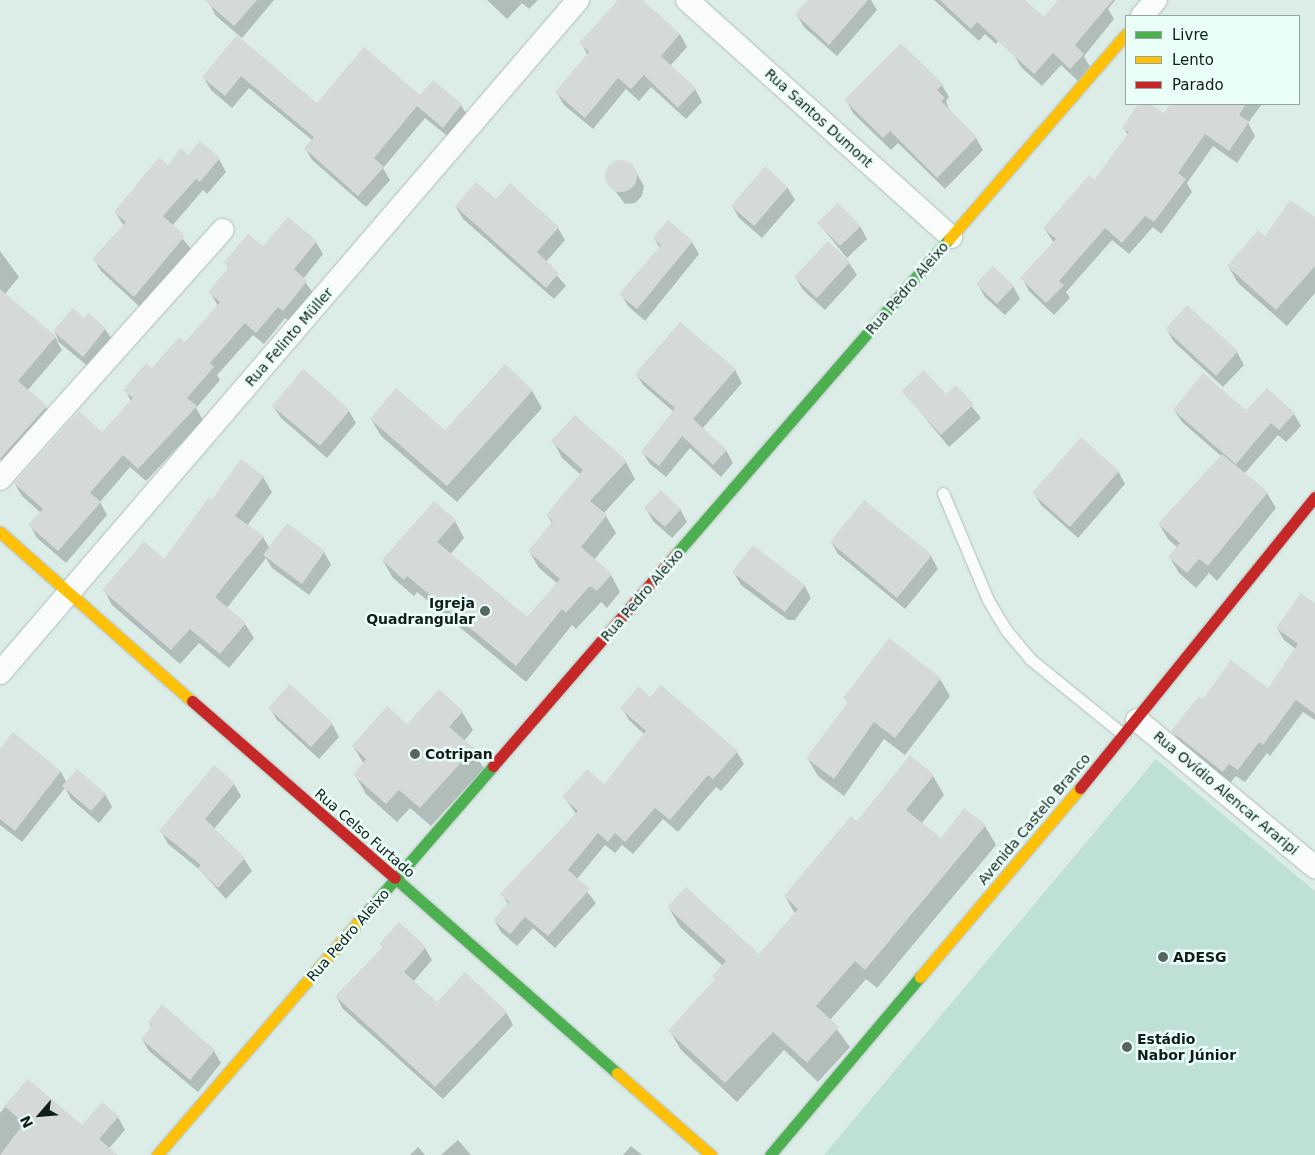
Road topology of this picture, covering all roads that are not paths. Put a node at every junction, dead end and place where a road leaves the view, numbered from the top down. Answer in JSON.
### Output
{"nodes":[{"id":1,"x":578,"y":0,"type":"edge"},
{"id":2,"x":687,"y":0,"type":"edge"},
{"id":3,"x":1156,"y":0,"type":"edge"},
{"id":4,"x":1143,"y":15,"type":"edge"},
{"id":5,"x":1125,"y":35,"type":"edge"},
{"id":6,"x":222,"y":230,"type":"dead end"},
{"id":7,"x":951,"y":237,"type":"junction"},
{"id":8,"x":0,"y":479,"type":"edge"},
{"id":9,"x":942,"y":493,"type":"dead end"},
{"id":10,"x":1315,"y":497,"type":"edge"},
{"id":11,"x":0,"y":532,"type":"edge"},
{"id":12,"x":70,"y":593,"type":"junction"},
{"id":13,"x":0,"y":673,"type":"edge"},
{"id":14,"x":1130,"y":727,"type":"junction"},
{"id":15,"x":1315,"y":867,"type":"edge"},
{"id":16,"x":396,"y":880,"type":"junction"},
{"id":17,"x":157,"y":1155,"type":"edge"},
{"id":18,"x":711,"y":1155,"type":"edge"},
{"id":19,"x":770,"y":1155,"type":"edge"}],
"edges":[{"from":1,"to":12,"type":"street","name":"Rua Felinto Müller"},
{"from":2,"to":7,"type":"street","name":"Rua Santos Dumont"},
{"from":3,"to":4,"type":"street"},
{"from":5,"to":7,"type":"main road","name":"Rua Pedro Aleixo"},
{"from":6,"to":8,"type":"street"},
{"from":7,"to":16,"type":"main road","name":"Rua Pedro Aleixo"},
{"from":9,"to":14,"type":"lane"},
{"from":10,"to":14,"type":"main road","name":"Avenida Castelo Branco"},
{"from":11,"to":12,"type":"main road","name":"Rua Celso Furtado"},
{"from":12,"to":13,"type":"street","name":"Rua Felinto Müller"},
{"from":12,"to":16,"type":"main road","name":"Rua Celso Furtado"},
{"from":14,"to":15,"type":"street","name":"Rua Ovídio Alencar Araripi"},
{"from":14,"to":19,"type":"main road","name":"Avenida Castelo Branco"},
{"from":16,"to":17,"type":"main road","name":"Rua Pedro Aleixo"},
{"from":16,"to":18,"type":"main road","name":"Rua Celso Furtado"}]}
